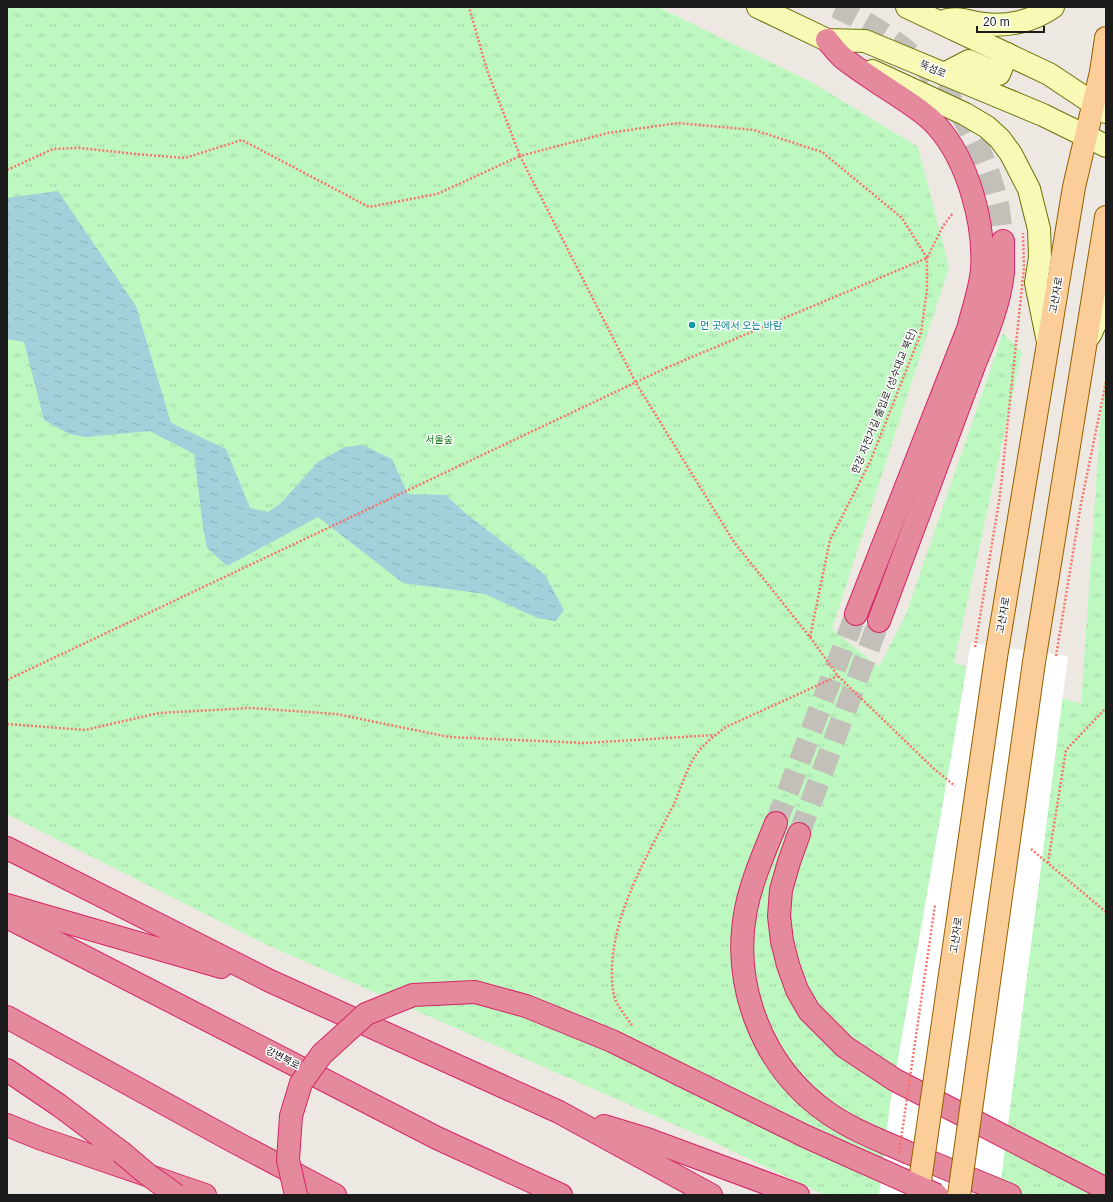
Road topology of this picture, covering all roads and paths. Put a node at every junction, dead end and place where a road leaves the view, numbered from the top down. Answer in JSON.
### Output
{"nodes":[{"id":1,"x":469,"y":7,"type":"edge"},
{"id":2,"x":758,"y":7,"type":"edge"},
{"id":3,"x":907,"y":7,"type":"edge"},
{"id":4,"x":1053,"y":7,"type":"edge"},
{"id":5,"x":936,"y":21,"type":"junction"},
{"id":6,"x":1106,"y":38,"type":"edge"},
{"id":7,"x":827,"y":40,"type":"junction"},
{"id":8,"x":1007,"y":54,"type":"junction"},
{"id":9,"x":842,"y":57,"type":"junction"},
{"id":10,"x":944,"y":74,"type":"junction"},
{"id":11,"x":1100,"y":109,"type":"edge"},
{"id":12,"x":1086,"y":135,"type":"junction"},
{"id":13,"x":1106,"y":146,"type":"edge"},
{"id":14,"x":520,"y":156,"type":"junction"},
{"id":15,"x":7,"y":170,"type":"edge"},
{"id":16,"x":957,"y":208,"type":"dead end"},
{"id":17,"x":1106,"y":217,"type":"edge"},
{"id":18,"x":1003,"y":241,"type":"tunnel mouth"},
{"id":19,"x":927,"y":258,"type":"junction"},
{"id":20,"x":1106,"y":300,"type":"edge"},
{"id":21,"x":1048,"y":343,"type":"junction"},
{"id":22,"x":1084,"y":349,"type":"junction"},
{"id":23,"x":856,"y":614,"type":"tunnel mouth"},
{"id":24,"x":878,"y":621,"type":"tunnel mouth"},
{"id":25,"x":810,"y":636,"type":"junction"},
{"id":26,"x":838,"y":676,"type":"junction"},
{"id":27,"x":7,"y":680,"type":"edge"},
{"id":28,"x":1106,"y":708,"type":"edge"},
{"id":29,"x":7,"y":724,"type":"edge"},
{"id":30,"x":714,"y":735,"type":"junction"},
{"id":31,"x":956,"y":787,"type":"dead end"},
{"id":32,"x":776,"y":823,"type":"tunnel mouth"},
{"id":33,"x":799,"y":834,"type":"tunnel mouth"},
{"id":34,"x":7,"y":848,"type":"edge"},
{"id":35,"x":1030,"y":848,"type":"dead end"},
{"id":36,"x":1048,"y":863,"type":"junction"},
{"id":37,"x":7,"y":906,"type":"edge"},
{"id":38,"x":1106,"y":912,"type":"edge"},
{"id":39,"x":7,"y":917,"type":"edge"},
{"id":40,"x":270,"y":982,"type":"junction"},
{"id":41,"x":7,"y":1017,"type":"edge"},
{"id":42,"x":636,"y":1030,"type":"dead end"},
{"id":43,"x":7,"y":1070,"type":"edge"},
{"id":44,"x":559,"y":1112,"type":"junction"},
{"id":45,"x":7,"y":1125,"type":"edge"},
{"id":46,"x":1106,"y":1189,"type":"edge"},
{"id":47,"x":176,"y":1195,"type":"edge"},
{"id":48,"x":205,"y":1195,"type":"edge"},
{"id":49,"x":296,"y":1195,"type":"edge"},
{"id":50,"x":335,"y":1195,"type":"edge"},
{"id":51,"x":561,"y":1195,"type":"edge"},
{"id":52,"x":711,"y":1195,"type":"edge"},
{"id":53,"x":798,"y":1195,"type":"edge"},
{"id":54,"x":918,"y":1195,"type":"edge"},
{"id":55,"x":937,"y":1195,"type":"edge"},
{"id":56,"x":959,"y":1195,"type":"edge"},
{"id":57,"x":1010,"y":1195,"type":"edge"}],
"edges":[{"from":1,"to":14,"type":"path"},
{"from":2,"to":7,"type":"main road","name":"뚝섬로"},
{"from":3,"to":5,"type":"main road"},
{"from":4,"to":5,"type":"main road"},
{"from":5,"to":8,"type":"main road"},
{"from":6,"to":11,"type":"main road","name":"고산자로"},
{"from":7,"to":9,"type":"highway"},
{"from":7,"to":10,"type":"main road","name":"뚝섬로"},
{"from":8,"to":10,"type":"main road"},
{"from":8,"to":11,"type":"main road"},
{"from":9,"to":21,"type":"main road"},
{"from":9,"to":23,"type":"highway"},
{"from":10,"to":12,"type":"main road","name":"뚝섬로"},
{"from":11,"to":12,"type":"main road","name":"고산자로"},
{"from":12,"to":13,"type":"main road","name":"뚝섬로"},
{"from":12,"to":21,"type":"main road","name":"고산자로"},
{"from":14,"to":15,"type":"path"},
{"from":14,"to":19,"type":"path"},
{"from":14,"to":25,"type":"path"},
{"from":16,"to":19,"type":"path"},
{"from":17,"to":22,"type":"main road"},
{"from":18,"to":24,"type":"highway"},
{"from":19,"to":25,"type":"path","name":"한강 자전거길 출입로 (성수대교 북단)"},
{"from":19,"to":27,"type":"path","bridge":true},
{"from":20,"to":22,"type":"main road"},
{"from":21,"to":54,"type":"main road","name":"고산자로","bridge":true},
{"from":22,"to":56,"type":"main road","bridge":true},
{"from":25,"to":26,"type":"path"},
{"from":26,"to":30,"type":"path"},
{"from":26,"to":31,"type":"path"},
{"from":28,"to":36,"type":"path"},
{"from":29,"to":30,"type":"path"},
{"from":30,"to":42,"type":"path"},
{"from":32,"to":57,"type":"highway"},
{"from":33,"to":46,"type":"highway"},
{"from":34,"to":40,"type":"highway"},
{"from":35,"to":36,"type":"path"},
{"from":36,"to":38,"type":"path"},
{"from":37,"to":40,"type":"highway"},
{"from":39,"to":51,"type":"highway","name":"강변북로"},
{"from":40,"to":44,"type":"highway"},
{"from":41,"to":50,"type":"highway"},
{"from":43,"to":47,"type":"highway","bridge":true},
{"from":44,"to":52,"type":"highway"},
{"from":44,"to":53,"type":"highway"},
{"from":45,"to":48,"type":"highway"},
{"from":49,"to":55,"type":"highway","bridge":true}]}
